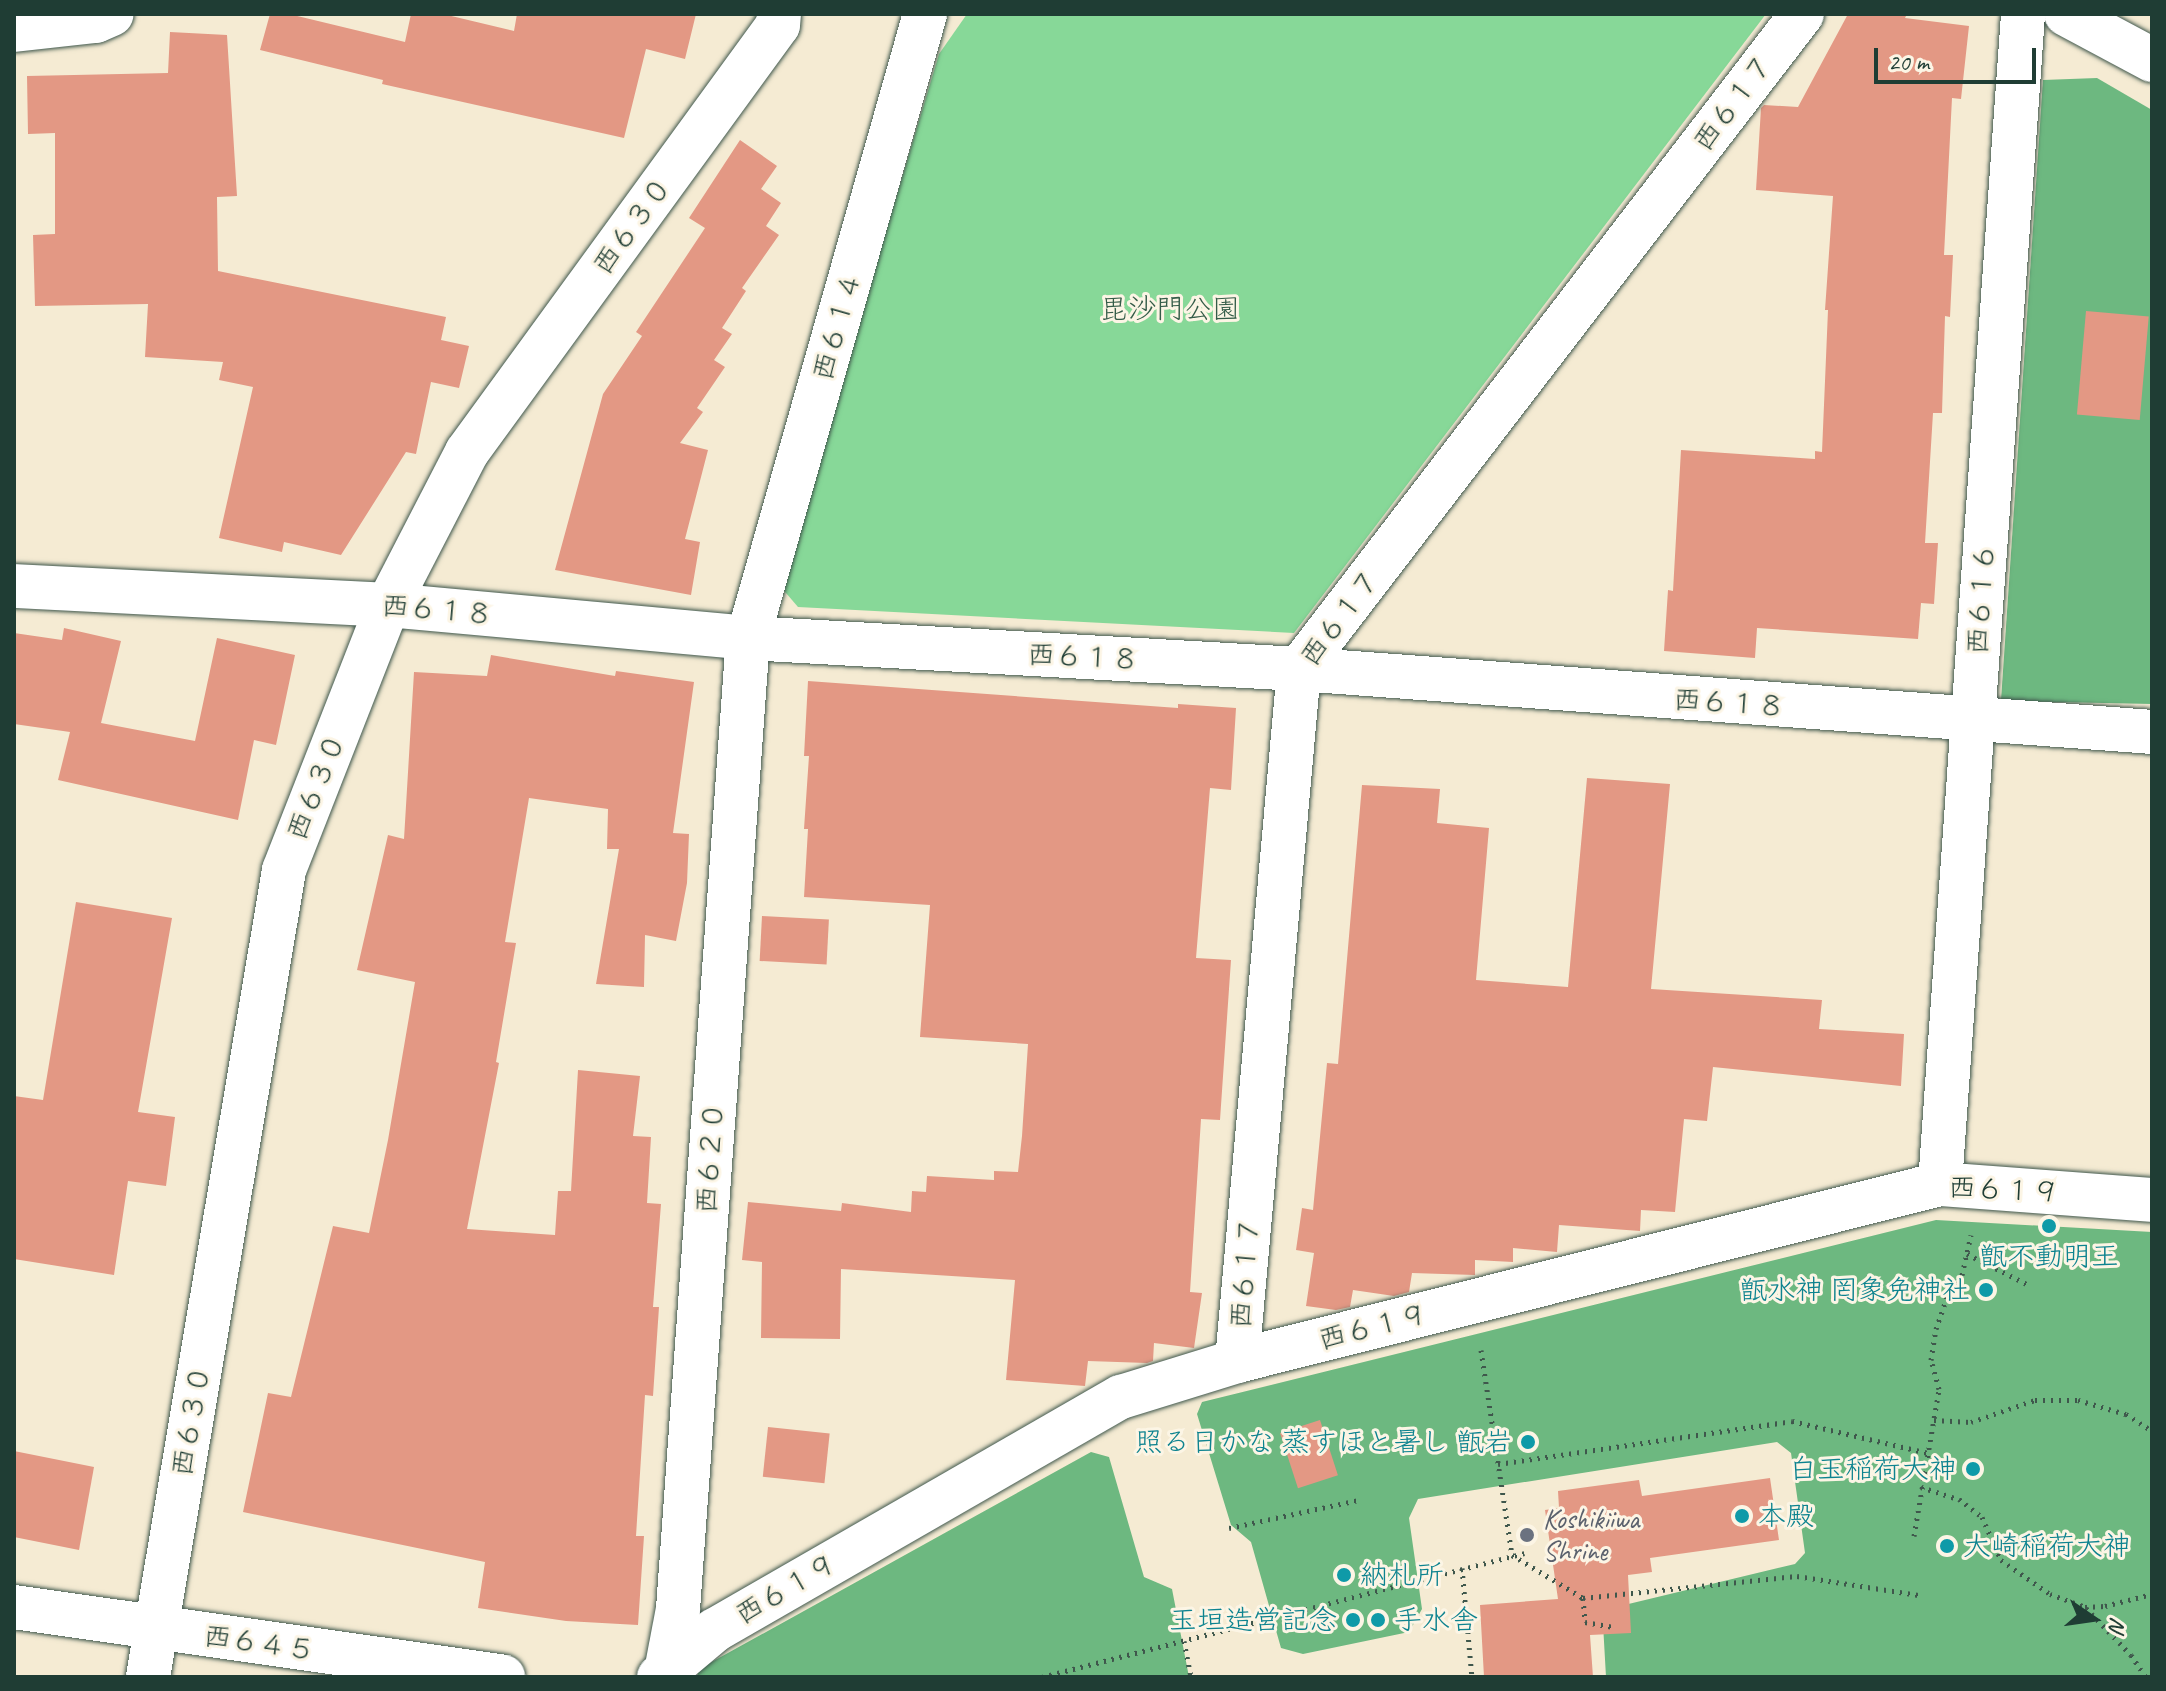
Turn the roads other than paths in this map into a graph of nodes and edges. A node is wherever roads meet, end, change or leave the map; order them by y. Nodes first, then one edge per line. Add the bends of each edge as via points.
1 (112, 14) edge
2 (779, 14) edge
3 (925, 14) edge
4 (1802, 14) edge
5 (2023, 14) edge
6 (2066, 14) edge
7 (14, 30) edge
8 (2152, 60) edge
9 (14, 586) edge
10 (388, 605) junction
11 (748, 638) junction
12 (1299, 669) junction
13 (1973, 722) junction
14 (2152, 732) edge
15 (1960, 1186) junction
16 (2152, 1200) edge
17 (1237, 1361) junction
18 (14, 1607) edge
19 (156, 1629) junction
20 (663, 1676) edge
21 (148, 1677) edge
22 (503, 1677) edge

1 - 7 street via 96,21
2 - 10 street, 西６３０ via 778,25 467,452
3 - 11 street, 西６１４
4 - 12 street, 西６１７
5 - 13 street, 西６１６
6 - 8 street
9 - 10 street, 西６１８
10 - 11 street, 西６１８
10 - 19 street, 西６３０ via 284,870
11 - 12 street, 西６１８
11 - 20 street, 西６２０ via 678,1609
12 - 13 street, 西６１８
12 - 17 street, 西６１７
13 - 14 street, 西６１８
13 - 15 street, 西６１６
15 - 16 street, 西６１９
15 - 17 street, 西６１９
17 - 20 street, 西６１９ via 1121,1397 715,1630
18 - 19 street, 西６４５
19 - 21 street, 西６３０
19 - 22 street, 西６４５

